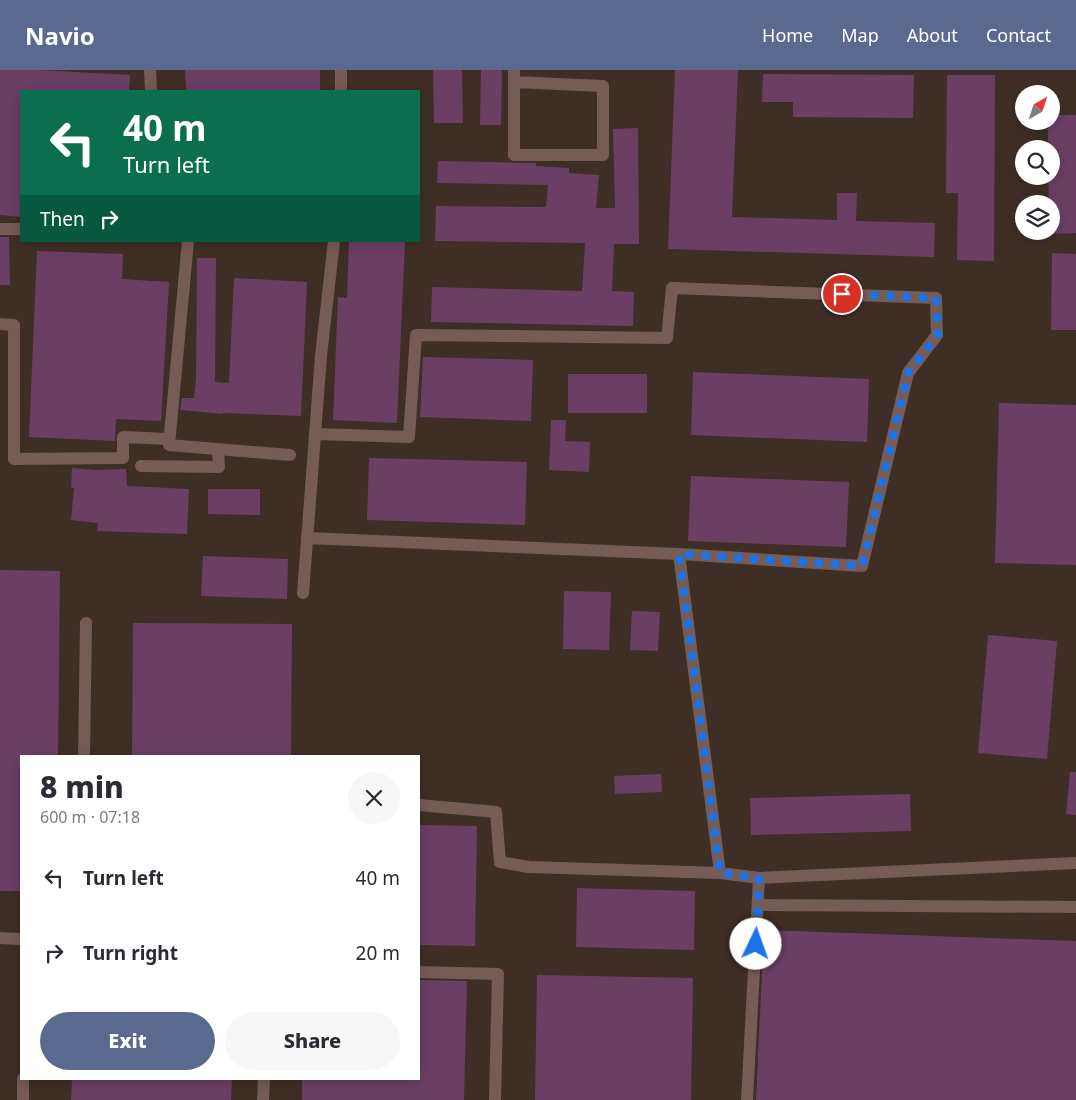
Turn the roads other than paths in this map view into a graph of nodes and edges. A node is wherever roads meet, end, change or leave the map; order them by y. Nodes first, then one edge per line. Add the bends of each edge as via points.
1 (150, 70) edge
2 (341, 70) edge
3 (514, 76) edge
4 (151, 90) edge
5 (341, 90) edge
6 (0, 229) edge
7 (20, 229) edge
8 (188, 242) edge
9 (334, 242) edge
10 (0, 324) edge
11 (315, 434) junction
12 (169, 438) junction
13 (218, 449) junction
14 (290, 455) dead end
15 (141, 466) dead end
16 (307, 538) junction
17 (679, 554) junction
18 (303, 593) dead end
19 (86, 623) dead end
20 (84, 755) edge
21 (420, 805) edge
22 (1076, 863) edge
23 (720, 873) junction
24 (759, 878) junction
25 (758, 905) junction
26 (1076, 907) edge
27 (0, 938) edge
28 (20, 939) edge
29 (420, 972) edge
30 (23, 1080) edge
31 (264, 1080) edge
32 (23, 1100) edge
33 (263, 1100) edge
34 (495, 1100) edge
35 (746, 1100) edge

1 - 4 lane
2 - 5 lane
3 - 3 lane via 514,154 603,155 603,86
6 - 7 lane
8 - 12 lane
9 - 11 lane
10 - 12 lane via 14,325 14,459 122,458 123,437
11 - 16 lane
11 - 17 lane via 409,436 416,335 667,338 672,288 936,298 938,335 908,373 862,566
12 - 13 lane via 169,445
13 - 14 lane
13 - 15 lane via 219,467
16 - 17 lane
16 - 18 lane
17 - 23 lane
19 - 20 lane
21 - 23 lane via 496,812 500,862 529,867
22 - 24 lane
23 - 24 lane
24 - 25 lane
25 - 26 lane
25 - 35 lane
27 - 28 lane
29 - 34 lane via 498,974
30 - 32 lane
31 - 33 lane

